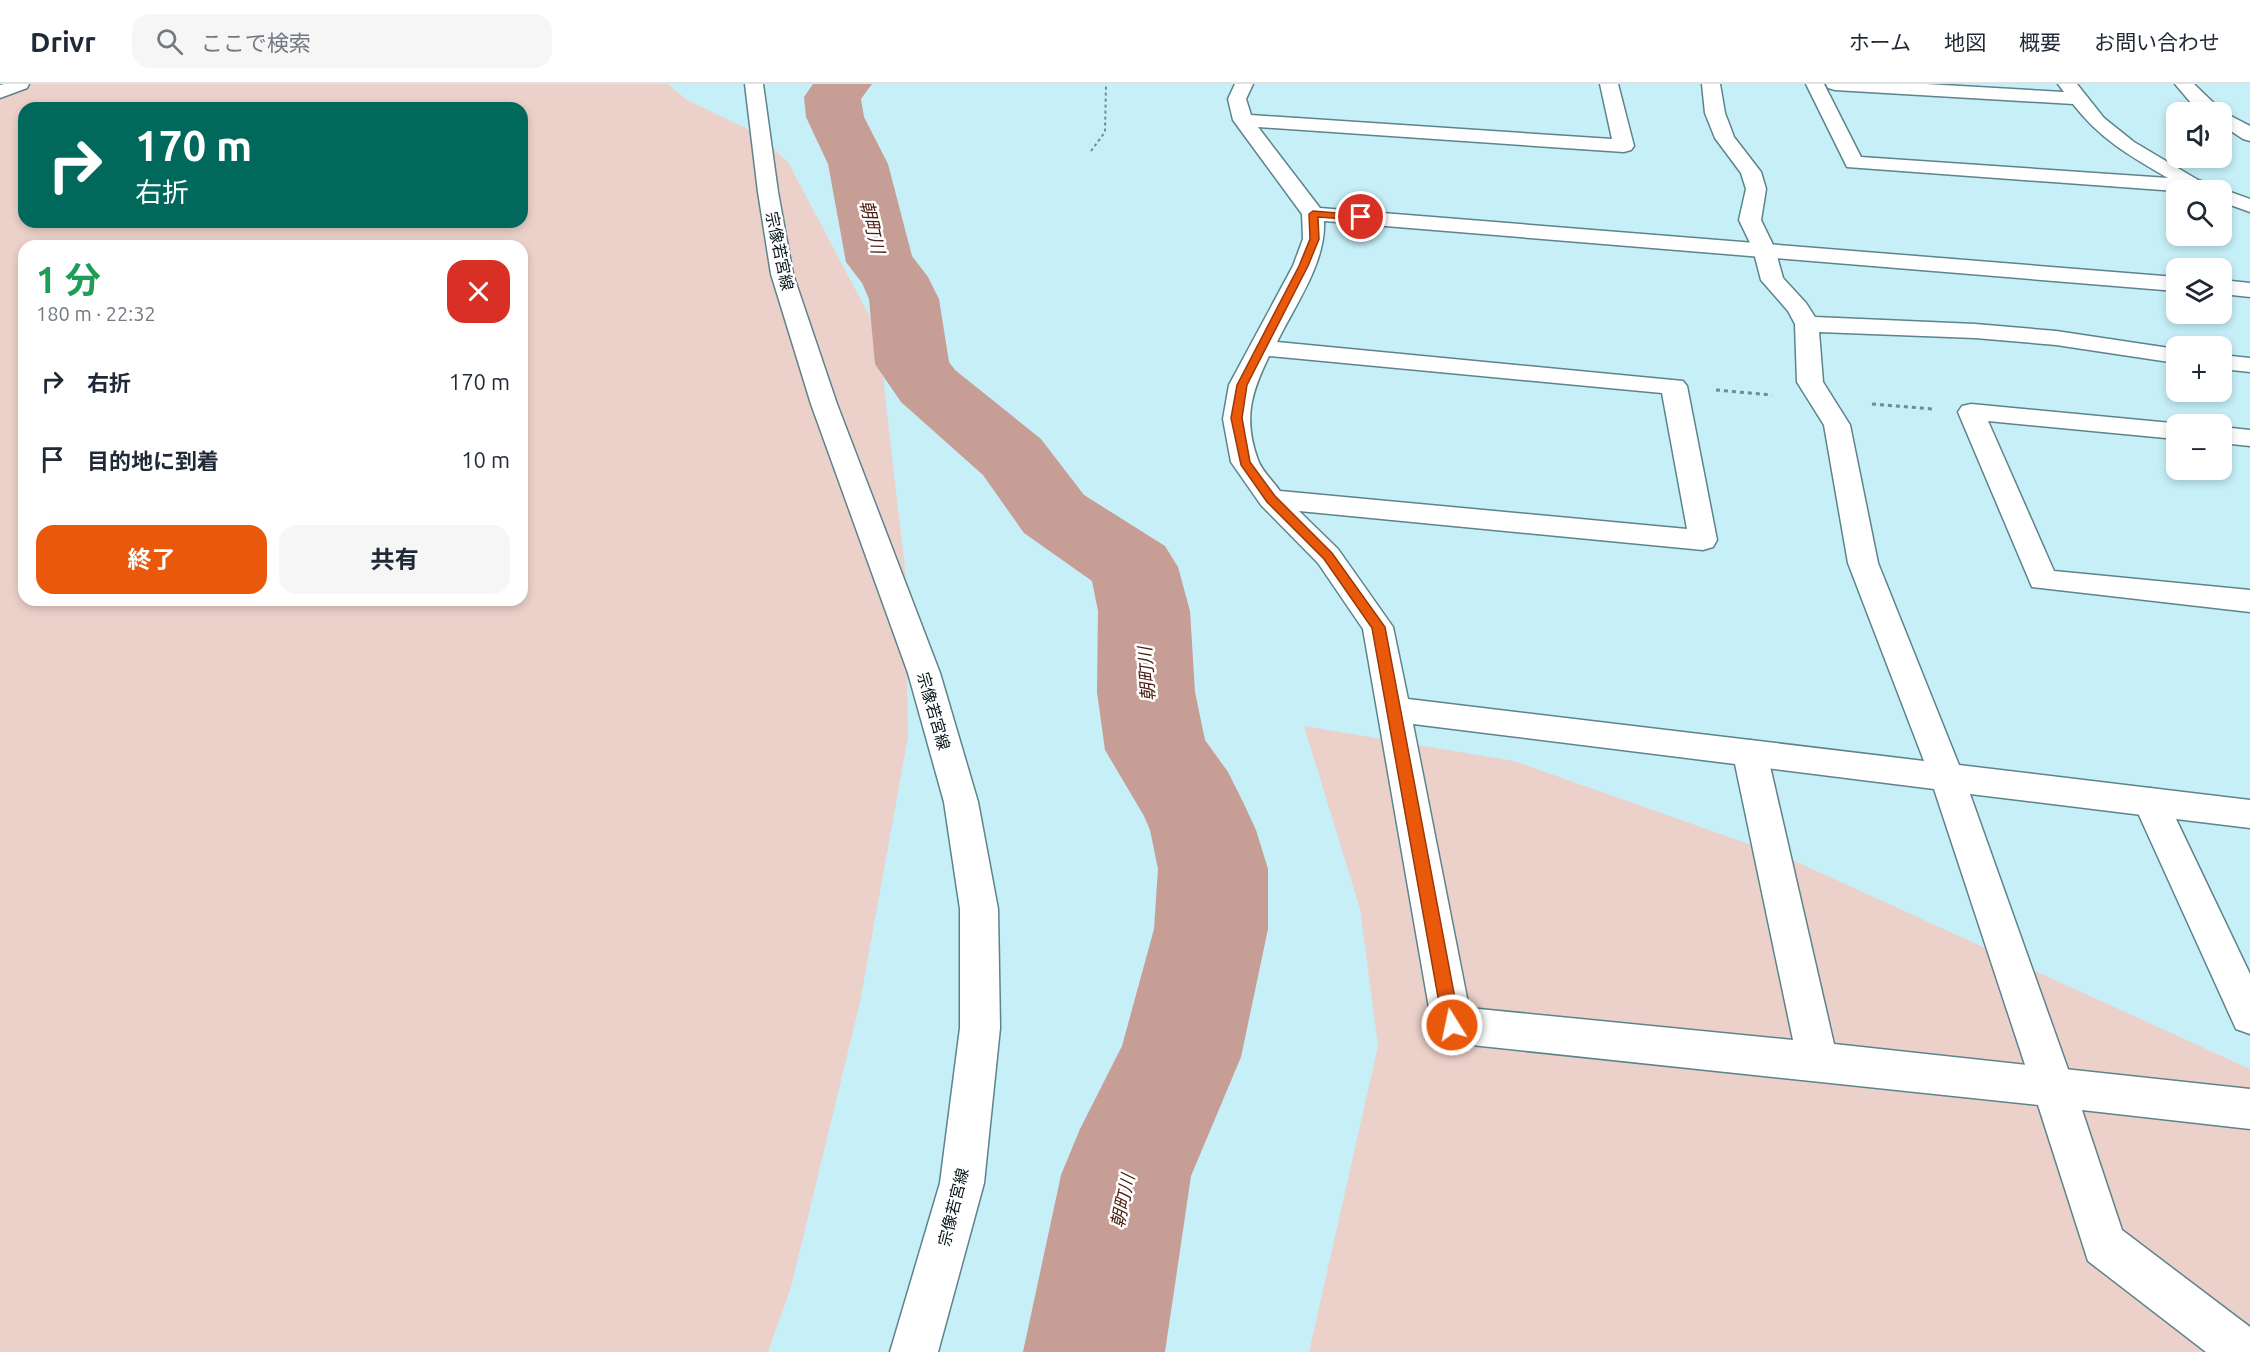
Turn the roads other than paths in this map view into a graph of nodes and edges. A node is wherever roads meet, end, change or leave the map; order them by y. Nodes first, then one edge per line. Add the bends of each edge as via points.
1 (20, 84) edge
2 (754, 84) edge
3 (1244, 84) edge
4 (1609, 84) edge
5 (1711, 84) edge
6 (1815, 84) edge
7 (1835, 84) edge
8 (2184, 84) edge
9 (0, 92) edge
10 (2073, 92) edge
11 (2200, 102) edge
12 (1243, 120) junction
13 (2232, 123) edge
14 (2250, 135) edge
15 (2187, 180) edge
16 (2166, 185) edge
17 (2232, 199) edge
18 (2250, 206) edge
19 (1313, 214) junction
20 (1764, 249) junction
21 (2166, 283) edge
22 (2232, 288) edge
23 (2250, 290) edge
24 (1807, 324) junction
25 (1263, 348) junction
26 (2166, 354) edge
27 (2232, 363) edge
28 (2250, 365) edge
29 (2166, 430) edge
30 (2232, 436) edge
31 (2250, 438) edge
32 (1271, 499) junction
33 (2250, 601) edge
34 (1395, 710) junction
35 (1750, 753) junction
36 (1947, 777) junction
37 (2150, 802) junction
38 (2250, 814) edge
39 (2250, 1016) edge
40 (1818, 1061) junction
41 (2053, 1086) junction
42 (2250, 1109) edge
43 (914, 1352) edge
44 (2244, 1352) edge

1 - 9 street
2 - 43 street, 宗像若宮線 via 782,274 824,404 924,672 961,802 979,909 980,1028 962,1183
3 - 12 street via 1237,99
4 - 12 street via 1624,146
5 - 20 street via 1715,112 1725,138 1751,172 1756,189 1750,220
6 - 16 street via 1854,163
7 - 10 street
8 - 11 street
10 - 15 street via 2097,122 2127,146
12 - 19 street
13 - 14 street
17 - 18 street
19 - 20 street
19 - 25 street via 1314,239 1304,266
20 - 21 street
20 - 24 street via 1772,280
22 - 23 street
24 - 26 street via 1975,331
24 - 36 street via 1810,382 1837,425 1863,562
25 - 32 street via 1242,385 1236,418 1245,462
25 - 32 street via 1674,386 1703,540
27 - 28 street
29 - 33 street via 1971,412 2043,580
30 - 31 street
32 - 34 street via 1328,556 1378,627
34 - 35 street
34 - 40 street via 1452,1025
35 - 36 street
35 - 40 street
36 - 37 street
36 - 41 street
37 - 38 street
37 - 39 street
40 - 41 street
41 - 42 street
41 - 44 street via 2104,1245

